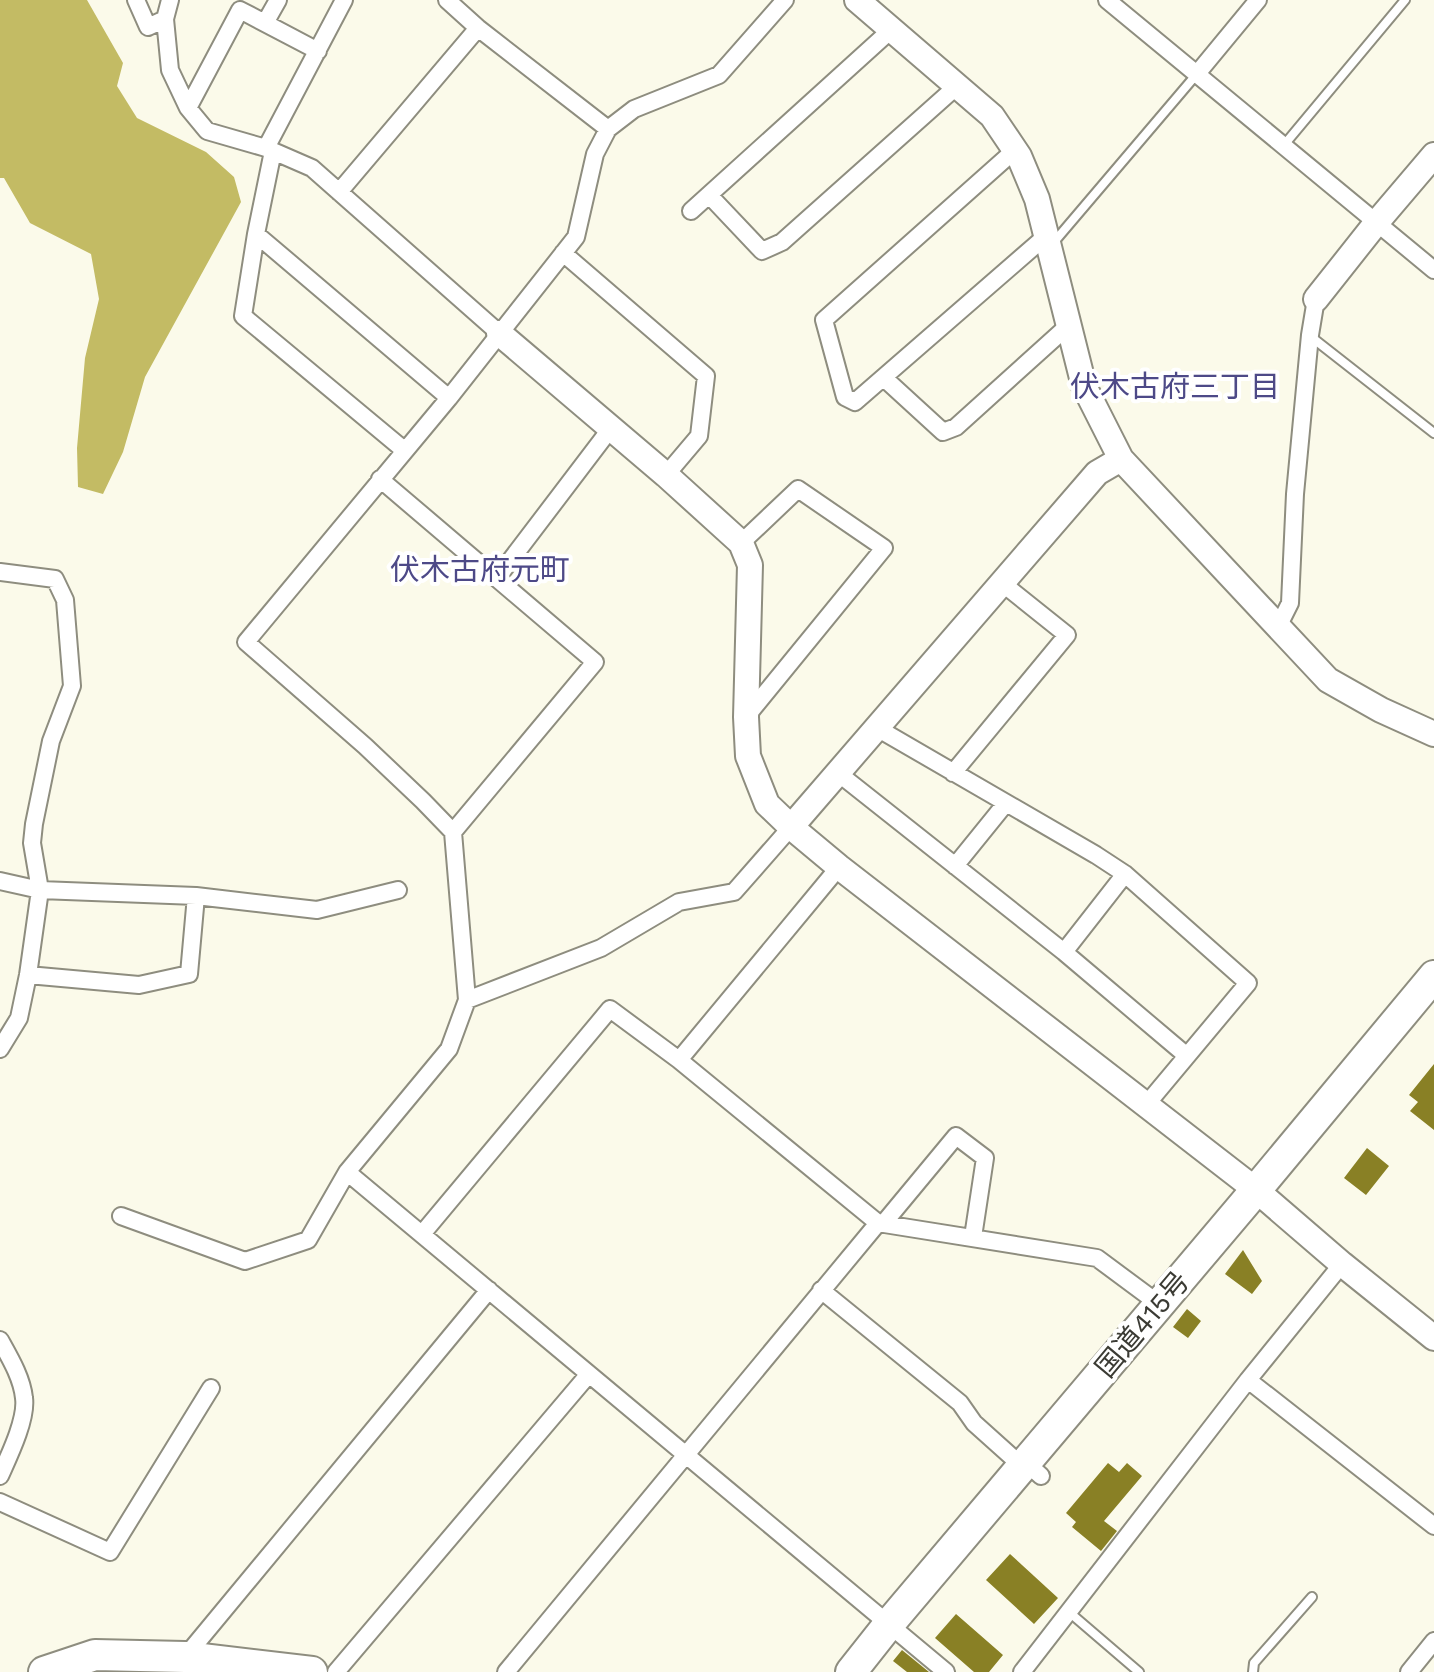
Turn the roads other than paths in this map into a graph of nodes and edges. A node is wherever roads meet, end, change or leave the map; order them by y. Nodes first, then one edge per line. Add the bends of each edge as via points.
1 (136, 0) edge
2 (170, 0) edge
3 (278, 0) edge
4 (344, 0) edge
5 (447, 0) edge
6 (785, 0) edge
7 (1107, 0) edge
8 (1258, 0) edge
9 (1405, 0) edge
10 (860, 1) edge
11 (165, 19) junction
12 (265, 23) junction
13 (478, 28) junction
14 (892, 29) junction
15 (318, 51) junction
16 (1196, 75) junction
17 (957, 86) junction
18 (188, 108) junction
19 (608, 129) junction
20 (1283, 145) junction
21 (269, 150) junction
22 (1015, 150) junction
23 (1434, 155) edge
24 (339, 192) junction
25 (709, 195) junction
26 (691, 211) dead end
27 (1377, 222) junction
28 (256, 234) junction
29 (1048, 242) junction
30 (563, 253) junction
31 (1434, 270) edge
32 (1316, 299) joint
33 (1069, 325) junction
34 (499, 333) junction
35 (1310, 335) junction
36 (884, 378) junction
37 (449, 398) junction
38 (611, 428) junction
39 (1434, 433) edge
40 (404, 450) junction
41 (1121, 459) junction
42 (666, 475) junction
43 (380, 479) junction
44 (741, 543) junction
45 (0, 572) edge
46 (497, 578) junction
47 (1002, 583) junction
48 (1278, 627) junction
49 (746, 717) junction
50 (877, 728) junction
51 (1434, 734) edge
52 (838, 773) junction
53 (953, 773) junction
54 (1006, 803) junction
55 (791, 827) junction
56 (453, 832) junction
57 (955, 866) junction
58 (839, 867) junction
59 (1125, 874) junction
60 (0, 881) edge
61 (40, 890) junction
62 (398, 890) dead end
63 (196, 896) junction
64 (1064, 952) junction
65 (28, 975) junction
66 (1434, 976) edge
67 (467, 1000) junction
68 (0, 1049) edge
69 (1187, 1056) junction
70 (679, 1060) junction
71 (1146, 1105) junction
72 (347, 1172) junction
73 (1256, 1190) junction
74 (121, 1216) dead end
75 (880, 1223) junction
76 (422, 1234) junction
77 (973, 1237) junction
78 (1342, 1264) junction
79 (489, 1290) junction
80 (821, 1290) junction
81 (1159, 1304) junction
82 (1434, 1338) edge
83 (0, 1340) edge
84 (589, 1374) junction
85 (1248, 1380) junction
86 (211, 1388) dead end
87 (685, 1455) junction
88 (1025, 1463) junction
89 (0, 1476) edge
90 (0, 1502) edge
91 (1434, 1526) edge
92 (1312, 1597) dead end
93 (1069, 1612) junction
94 (889, 1624) junction
95 (1434, 1641) edge
96 (185, 1657) junction
97 (44, 1672) edge
98 (302, 1672) edge
99 (312, 1672) edge
100 (336, 1672) edge
101 (506, 1672) edge
102 (851, 1672) edge
103 (946, 1672) edge
104 (1022, 1672) edge
105 (1139, 1672) edge
106 (1253, 1672) edge
107 (1409, 1672) edge

1 - 11 street via 148,27
2 - 11 street
3 - 12 street
4 - 15 street
5 - 13 street
6 - 19 street via 719,75 634,109
7 - 16 street
8 - 16 street
9 - 20 lane
10 - 14 street
11 - 18 street via 170,70
12 - 15 street
12 - 18 street via 240,10
13 - 19 street
13 - 24 street
14 - 17 street
14 - 25 street
15 - 21 street
16 - 20 street
16 - 29 lane
17 - 22 street via 992,116
17 - 25 street via 782,242 762,251
18 - 21 street via 207,131
19 - 30 street via 595,154 576,237
20 - 27 street
21 - 24 street via 312,168
21 - 28 street
22 - 29 street via 1037,199
22 - 36 street via 824,320 845,397 855,402
23 - 27 street
24 - 34 street
25 - 26 street
27 - 31 street
27 - 32 street
28 - 37 street
28 - 40 street via 243,316
29 - 33 street
29 - 36 street
30 - 34 street
30 - 42 street via 706,376 699,436
32 - 35 street
33 - 36 street via 956,427 943,432
33 - 41 street via 1084,386
34 - 37 street
34 - 38 street
35 - 39 lane
35 - 48 street via 1290,603
37 - 40 street
38 - 42 street
38 - 46 street
40 - 43 street
41 - 47 street via 1097,473
41 - 48 street
42 - 44 street
43 - 46 street
43 - 56 street via 246,642
44 - 49 street via 750,565
44 - 49 street via 798,489 884,548
45 - 61 street via 55,579 65,600 72,686 51,741 34,824
46 - 56 street via 595,662
47 - 50 street
47 - 53 street via 1067,635
48 - 51 street via 1328,680
49 - 55 street via 748,756 760,787 767,804
50 - 52 street
50 - 53 street
52 - 55 street
52 - 57 street
53 - 54 street
54 - 57 street
54 - 59 street
55 - 58 street
55 - 67 street via 734,892 679,902 601,948
56 - 67 street
57 - 64 street
58 - 70 street
58 - 71 street
59 - 64 street
59 - 69 street via 1248,983
60 - 61 street
61 - 63 street
61 - 65 street
62 - 63 street via 317,910
63 - 65 street via 189,974 139,985
64 - 69 street
65 - 68 street via 19,1018
66 - 73 highway, 国道415号
67 - 72 street via 449,1049
69 - 71 street
70 - 75 street
70 - 76 street via 610,1009
71 - 73 street
72 - 74 street via 308,1240 245,1261
72 - 76 street
73 - 78 street
73 - 81 highway, 国道415号
75 - 77 street
75 - 77 street via 956,1136 985,1158
75 - 80 street
76 - 79 street
77 - 81 street via 1097,1258
78 - 82 street
78 - 85 street
79 - 84 street
79 - 96 street
80 - 87 street
80 - 88 street
81 - 88 highway, 国道415号
83 - 89 street via 25,1400 18,1437
84 - 87 street
84 - 100 street
85 - 91 street
85 - 93 street
86 - 90 street via 110,1552
87 - 94 street
87 - 101 street
88 - 94 highway, 国道415号
92 - 106 lane via 1254,1663
93 - 104 street
93 - 105 lane
94 - 102 highway, 国道415号
94 - 103 street
95 - 107 street
96 - 97 highway via 95,1655
96 - 98 highway
98 - 99 highway

